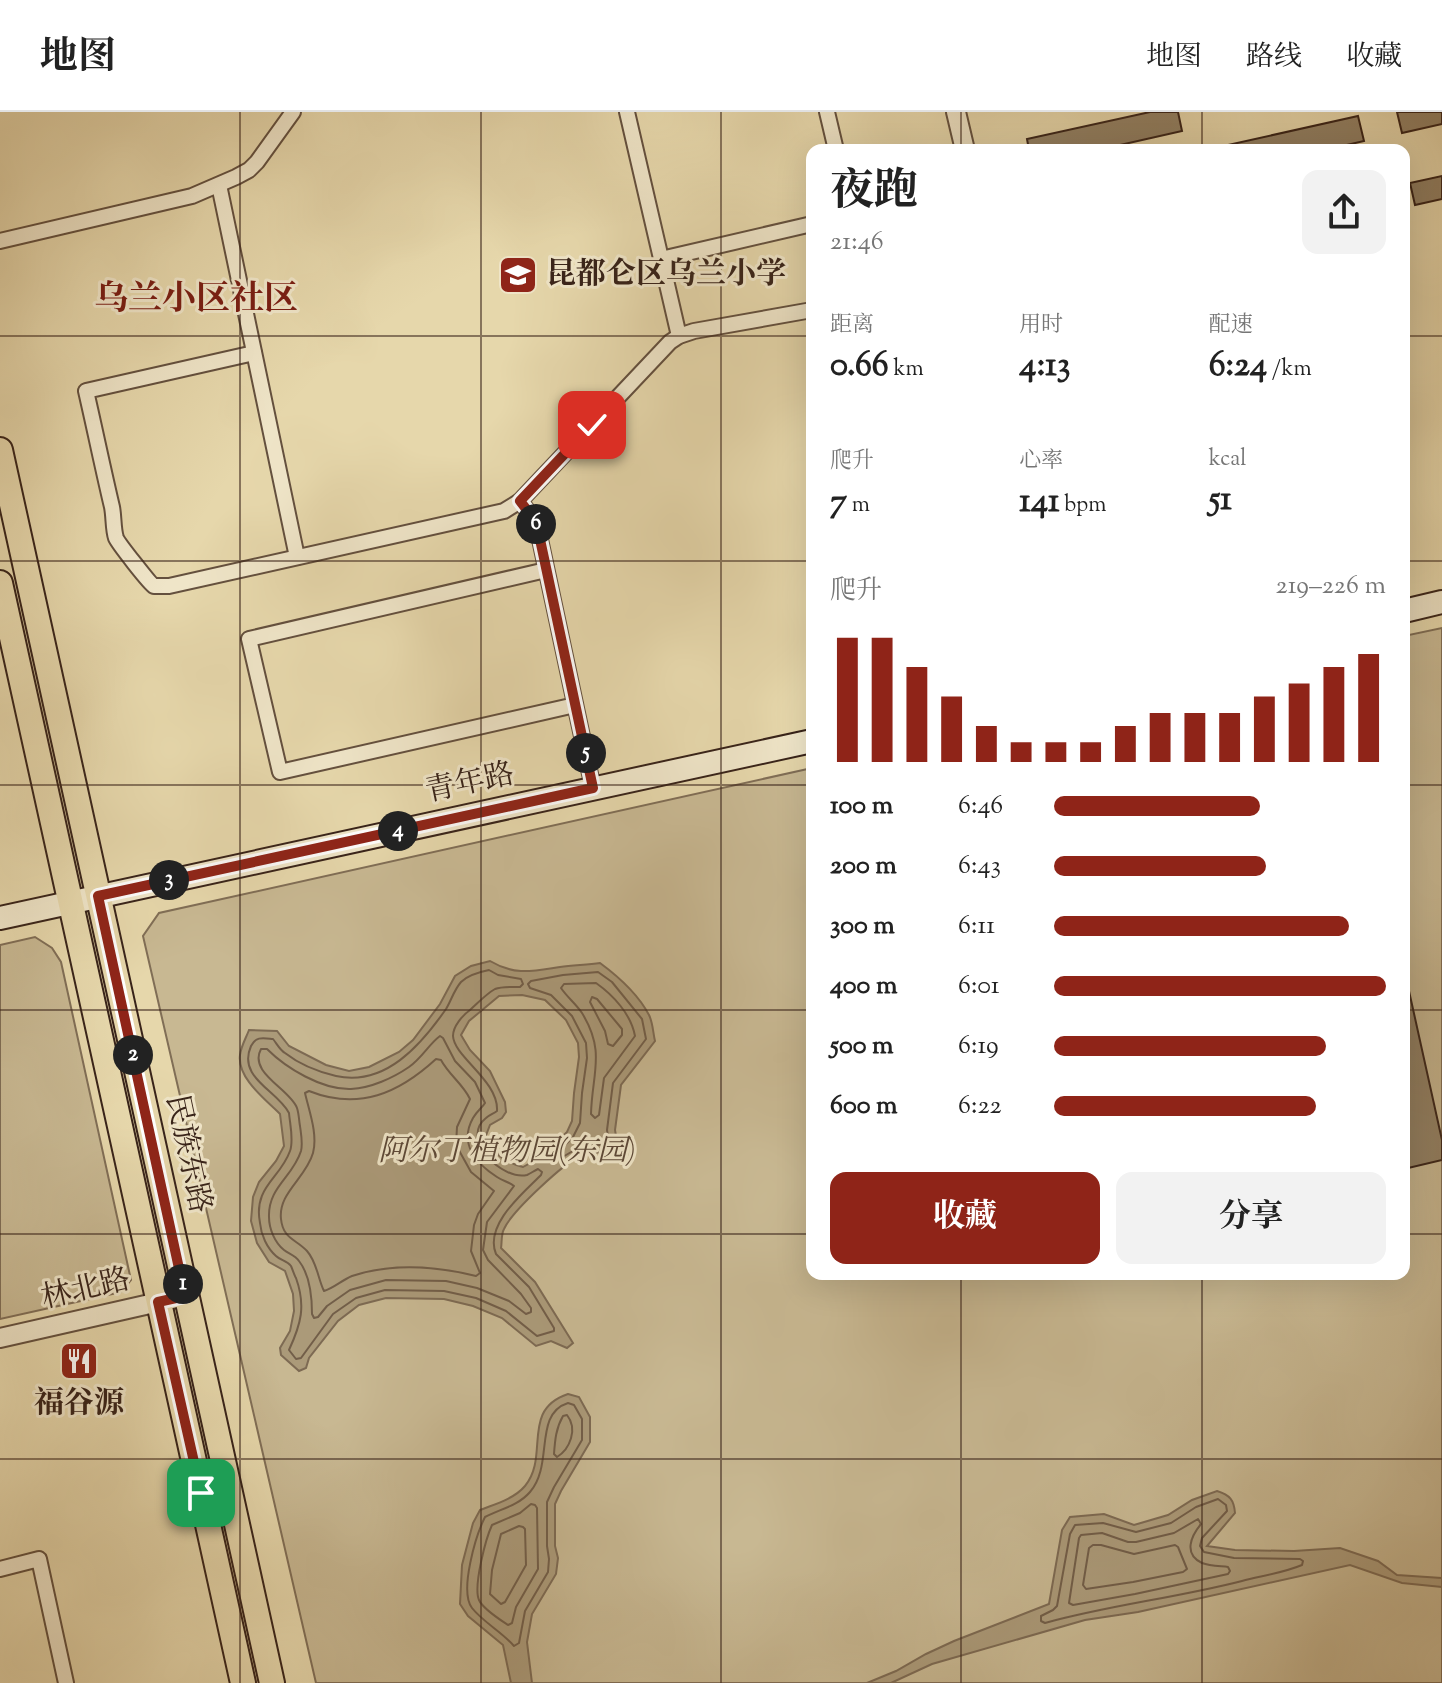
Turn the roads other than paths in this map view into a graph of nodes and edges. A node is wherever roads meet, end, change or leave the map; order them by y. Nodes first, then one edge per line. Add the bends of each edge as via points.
1 (293, 112) edge
2 (627, 112) edge
3 (827, 112) edge
4 (956, 112) edge
5 (835, 144) edge
6 (964, 144) edge
7 (219, 185) junction
8 (806, 225) edge
9 (0, 241) edge
10 (661, 259) junction
11 (806, 311) edge
12 (679, 336) junction
13 (254, 353) junction
14 (0, 450) edge
15 (520, 501) junction
16 (297, 557) junction
17 (546, 570) junction
18 (0, 583) edge
19 (1442, 602) edge
20 (1410, 610) edge
21 (575, 705) junction
22 (806, 742) edge
23 (593, 788) junction
24 (98, 896) junction
25 (71, 902) junction
26 (0, 918) edge
27 (185, 1296) junction
28 (158, 1302) junction
29 (0, 1338) edge
30 (0, 1569) edge
31 (66, 1683) edge
32 (243, 1683) edge
33 (272, 1683) edge

1 - 7 street via 249,170
2 - 10 street
3 - 5 street
4 - 6 street
7 - 9 street
7 - 13 street
8 - 10 street
10 - 12 street
11 - 12 street
12 - 15 street
13 - 16 street
13 - 16 street via 86,391 116,536 154,586
14 - 24 main road, 民族东路
15 - 16 street via 496,514
15 - 17 street via 534,519
17 - 21 street
17 - 21 street via 249,639 280,772
18 - 25 main road, 民族东路
19 - 20 main road
21 - 23 street
22 - 23 main road, 青年路
23 - 24 main road, 青年路
24 - 25 main road, 青年路
24 - 27 main road, 民族东路
25 - 26 main road, 青年路
25 - 28 main road, 民族东路
27 - 28 street, 林北路
27 - 33 main road, 民族东路
28 - 29 street, 林北路
28 - 32 main road, 民族东路
30 - 31 street via 39,1559

